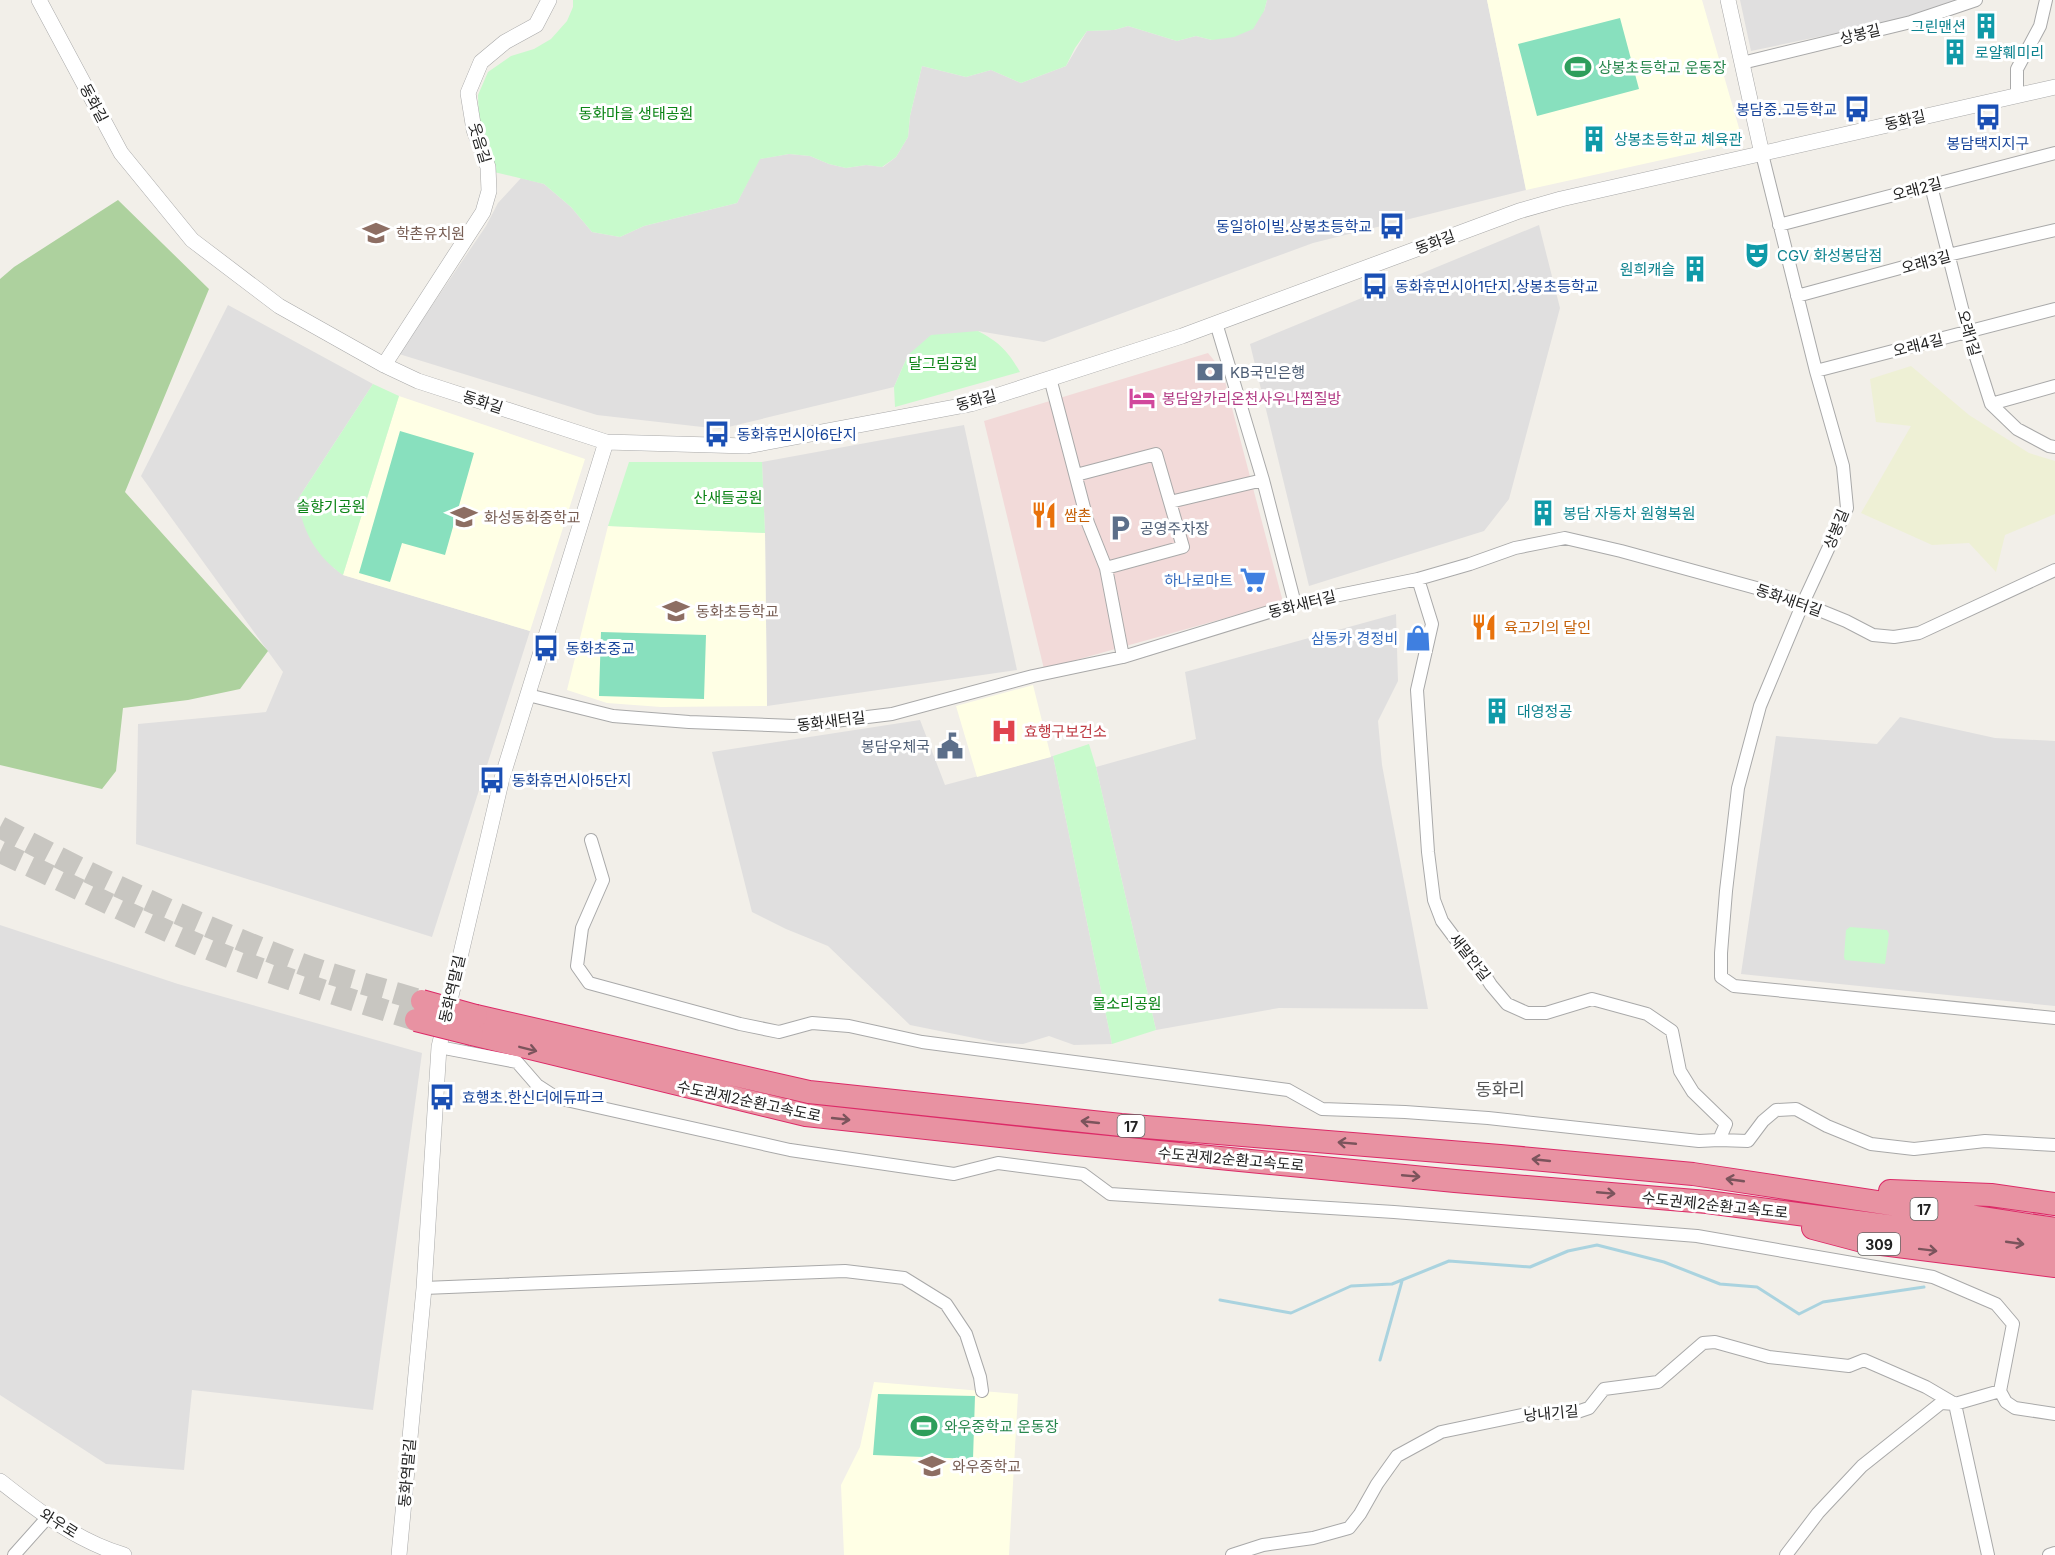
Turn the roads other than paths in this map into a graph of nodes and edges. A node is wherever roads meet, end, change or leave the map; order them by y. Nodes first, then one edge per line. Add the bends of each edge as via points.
1 (39, 0) edge
2 (549, 0) edge
3 (1728, 0) edge
4 (1976, 0) edge
5 (2046, 0) edge
6 (1742, 63) junction
7 (2055, 87) edge
8 (2017, 94) junction
9 (2055, 153) edge
10 (1762, 154) junction
11 (1931, 186) junction
12 (1779, 225) junction
13 (2055, 230) edge
14 (1948, 255) junction
15 (1797, 296) junction
16 (2055, 309) edge
17 (1216, 323) junction
18 (1968, 332) junction
19 (384, 365) junction
20 (1816, 371) junction
21 (1050, 378) junction
22 (2055, 386) edge
23 (1991, 404) junction
24 (606, 442) junction
25 (2055, 447) edge
26 (1076, 475) junction
27 (1263, 480) junction
28 (1170, 502) junction
29 (1106, 568) junction
30 (2055, 570) edge
31 (1418, 579) junction
32 (1803, 603) junction
33 (1295, 604) junction
34 (1123, 657) junction
35 (528, 694) junction
36 (591, 840) dead end
37 (419, 1010) tunnel mouth
38 (2055, 1018) edge
39 (474, 1025) junction
40 (439, 1047) junction
41 (1719, 1140) junction
42 (2055, 1144) edge
43 (1793, 1188) junction
44 (1707, 1202) junction
45 (2055, 1204) edge
46 (2055, 1229) edge
47 (2055, 1248) edge
48 (2055, 1266) edge
49 (424, 1288) junction
50 (982, 1391) dead end
51 (2000, 1391) junction
52 (1955, 1404) junction
53 (2055, 1414) edge
54 (0, 1481) edge
55 (47, 1518) junction
56 (2055, 1553) edge
57 (14, 1555) edge
58 (124, 1555) edge
59 (399, 1555) edge
60 (1232, 1555) edge
61 (1786, 1555) edge
62 (1988, 1555) edge
63 (2049, 1555) edge

1 - 19 street, 동화길 via 121,153 192,240 279,306
2 - 19 street, 웃음길 via 536,25 505,42 481,62 468,93 474,130 488,167 489,191 483,212
3 - 6 street, 상봉길
4 - 6 street, 상봉길 via 1911,22
5 - 8 street via 2040,26 2017,69
6 - 10 street, 상봉길
7 - 8 street, 동화길
8 - 10 street, 동화길
9 - 11 street, 오래2길
10 - 12 street, 상봉길
10 - 17 street, 동화길 via 1562,199
11 - 12 street, 오래2길
11 - 14 street, 오래1길
12 - 15 street, 상봉길
13 - 14 street, 오래3길
14 - 15 street, 오래3길
14 - 18 street, 오래1길
15 - 20 street, 상봉길
16 - 18 street, 오래4길
17 - 21 street, 동화길
17 - 27 street
18 - 20 street, 오래4길
18 - 23 street, 오래1길
19 - 24 street, 동화길 via 418,381
20 - 32 street, 상봉길 via 1843,466 1847,508
21 - 24 street, 동화길 via 971,404 747,446
21 - 26 street
22 - 23 street
23 - 25 street, 오래1길 via 2017,429
24 - 35 street, 동화역말길
26 - 28 street via 1156,454
26 - 29 street via 1088,523
27 - 28 street
27 - 33 street
28 - 29 street via 1182,547
29 - 34 street
30 - 32 street, 동화새터길 via 1919,633 1894,637 1873,635
31 - 32 street, 동화새터길 via 1515,548 1565,538
31 - 33 street, 동화새터길
31 - 41 street, 새말안길 via 1432,624 1417,690 1428,852 1434,900 1442,921 1507,1004 1527,1013 1546,1013 1592,999 1647,1014 1671,1031 1680,1071 1693,1092 1726,1124
32 - 38 street, 상봉길 via 1760,706 1738,788 1720,953 1721,977 1734,986
33 - 34 street, 동화새터길
34 - 35 street, 동화새터길 via 1033,676 892,714 794,726 613,717
35 - 40 street, 동화역말길 via 502,778
36 - 41 street via 603,880 582,928 579,947 577,966 589,983 740,1024 779,1032 812,1023 849,1026 922,1042 1288,1090 1322,1109 1488,1118
37 - 39 highway, 수도권제2순환고속도로 / 17, bridge
43 -> 39 highway, 수도권제2순환고속도로 / 17 via 1670,1172 1121,1125 809,1092
39 -> 44 highway, 수도권제2순환고속도로 / 17 via 806,1115
40 - 49 street, 동화역말길
40 - 51 street via 517,1062 537,1085 557,1098 801,1152 954,1174 998,1162 1083,1174 1110,1194 1697,1236 1933,1276 1996,1304 2013,1324
41 - 42 street via 1748,1141 1776,1110 1797,1109 1871,1144 1914,1149 1985,1141
43 - 45 highway via 1991,1195
43 - 46 highway, 수도권제2순환고속도로 / 17
44 -> 47 highway, 수도권제2순환고속도로 / 17
44 -> 48 highway, 309 via 1866,1242
49 - 50 street via 845,1271 904,1278 946,1304 966,1334
49 - 59 street, 동화역말길
51 - 52 street
51 - 53 street via 2015,1408
52 - 60 street, 낭내기길 via 1864,1360 1849,1366 1837,1365 1769,1357 1715,1342 1703,1343 1658,1382 1604,1389 1589,1408 1574,1413 1532,1413 1440,1432 1397,1456 1349,1528
52 - 61 street via 1941,1403 1862,1466
52 - 62 street
54 - 55 street, 와우로
55 - 57 street
55 - 58 street, 와우로 via 101,1548
56 - 63 street

